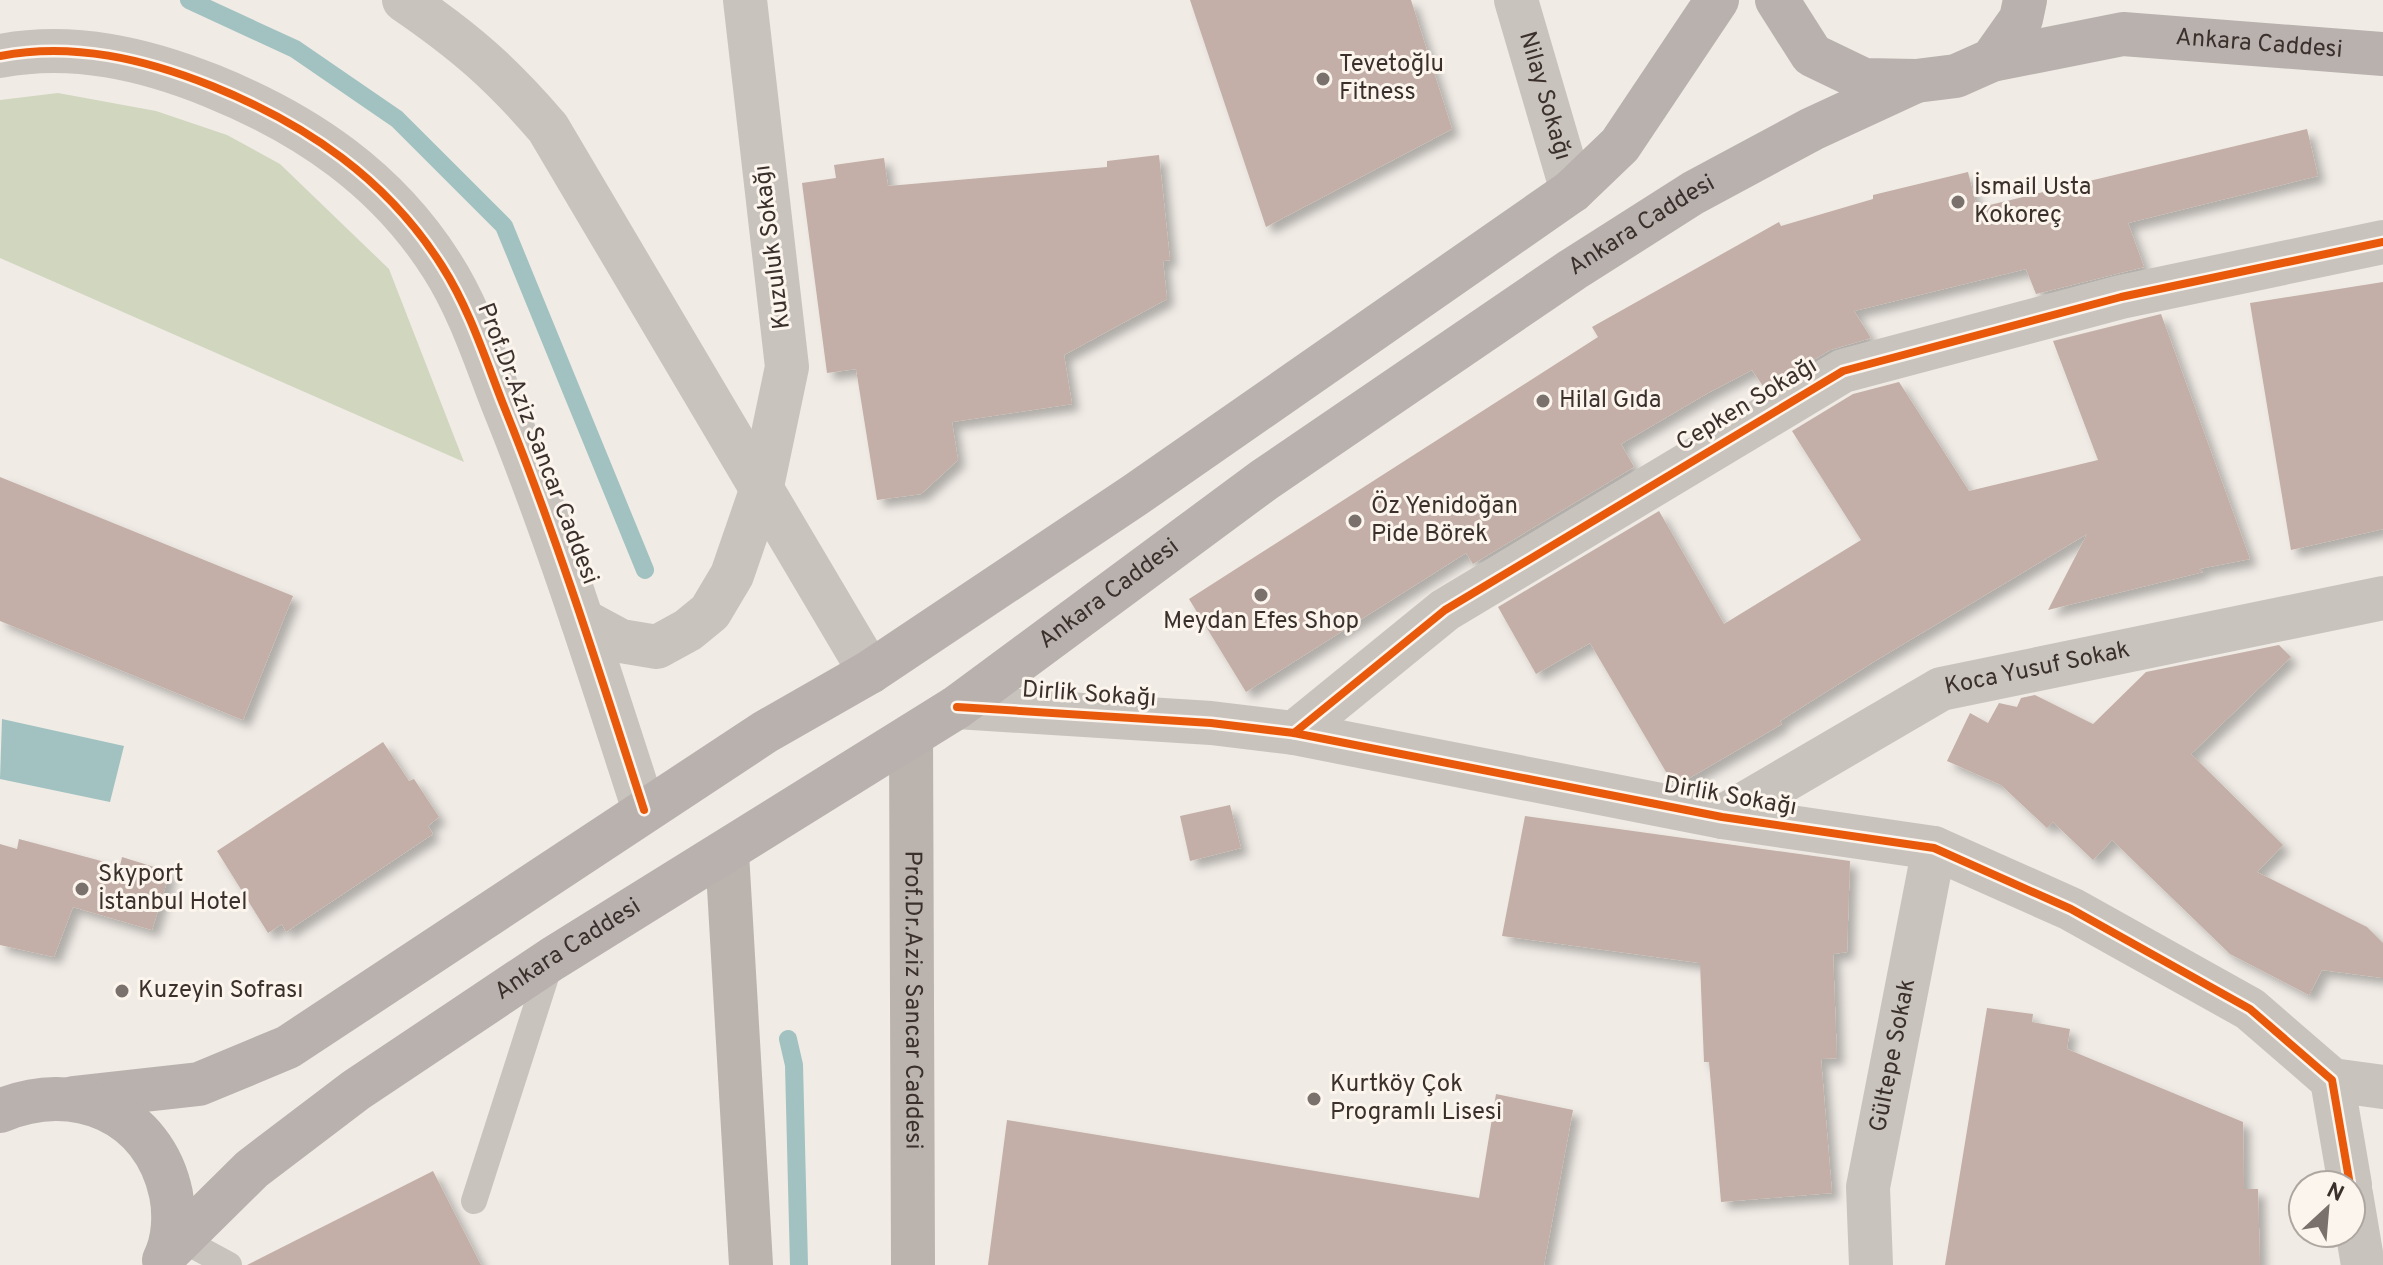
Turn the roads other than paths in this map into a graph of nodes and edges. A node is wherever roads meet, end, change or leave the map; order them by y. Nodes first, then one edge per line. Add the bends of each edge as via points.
1 (404, 0) edge
2 (745, 0) edge
3 (1516, 0) edge
4 (1717, 0) edge
5 (1777, 0) edge
6 (2025, 0) edge
7 (2383, 54) edge
8 (0, 56) edge
9 (1992, 60) junction
10 (1916, 81) junction
11 (1572, 191) junction
12 (2383, 242) edge
13 (761, 491) junction
14 (2383, 598) edge
15 (582, 620) junction
16 (870, 672) junction
17 (957, 707) junction
18 (1294, 733) junction
19 (911, 736) junction
20 (644, 810) junction
21 (1722, 817) junction
22 (1934, 848) junction
23 (727, 853) junction
24 (552, 959) junction
25 (2332, 1080) junction
26 (2383, 1087) edge
27 (27, 1099) edge
28 (2347, 1169) edge
29 (474, 1201) dead end
30 (171, 1251) edge
31 (229, 1265) edge
32 (751, 1265) edge
33 (913, 1265) edge
34 (1871, 1265) edge

1 - 13 street via 466,42 548,128
2 - 13 street, Kuzuluk Sokağı via 787,367
3 - 11 street, Nilay Sokağı
4 - 11 main road via 1620,145
5 - 10 main road via 1812,55 1864,80
6 - 9 main road via 2021,19
7 - 9 main road, Ankara Caddesi via 2123,34
8 - 15 street, Prof.Dr.Aziz Sancar Caddesi via 93,52 167,68 250,101 320,139 368,179 416,231 459,296 535,481
9 - 10 main road, Ankara Caddesi via 1956,76
10 - 17 main road, Ankara Caddesi via 1693,193 1572,270 1264,480
11 - 16 main road
12 - 18 street, Cepken Sokağı via 2121,297 1843,371 1445,610
13 - 15 street, Kuzuluk Sokağı via 732,575 710,612 688,630 657,647 621,641
13 - 16 street
14 - 21 street, Koca Yusuf Sokak via 1941,689
15 - 20 street, Prof.Dr.Aziz Sancar Caddesi
16 - 20 main road
17 - 18 street, Dirlik Sokağı
17 - 19 main road, Ankara Caddesi
18 - 21 street, Dirlik Sokağı
19 - 23 main road, Ankara Caddesi
19 - 33 street, Prof.Dr.Aziz Sancar Caddesi
20 - 27 main road via 288,1047 199,1084
21 - 22 street, Dirlik Sokağı
22 - 25 street, Dirlik Sokağı via 2071,909 2250,1009
22 - 34 street, Gültepe Sokak via 1868,1187
23 - 24 main road, Ankara Caddesi
23 - 32 street
24 - 29 lane
24 - 30 main road, Ankara Caddesi via 356,1090 252,1169
25 - 26 street
25 - 28 street
27 - 30 main road via 112,1111 144,1136 166,1170 174,1210
30 - 31 lane

